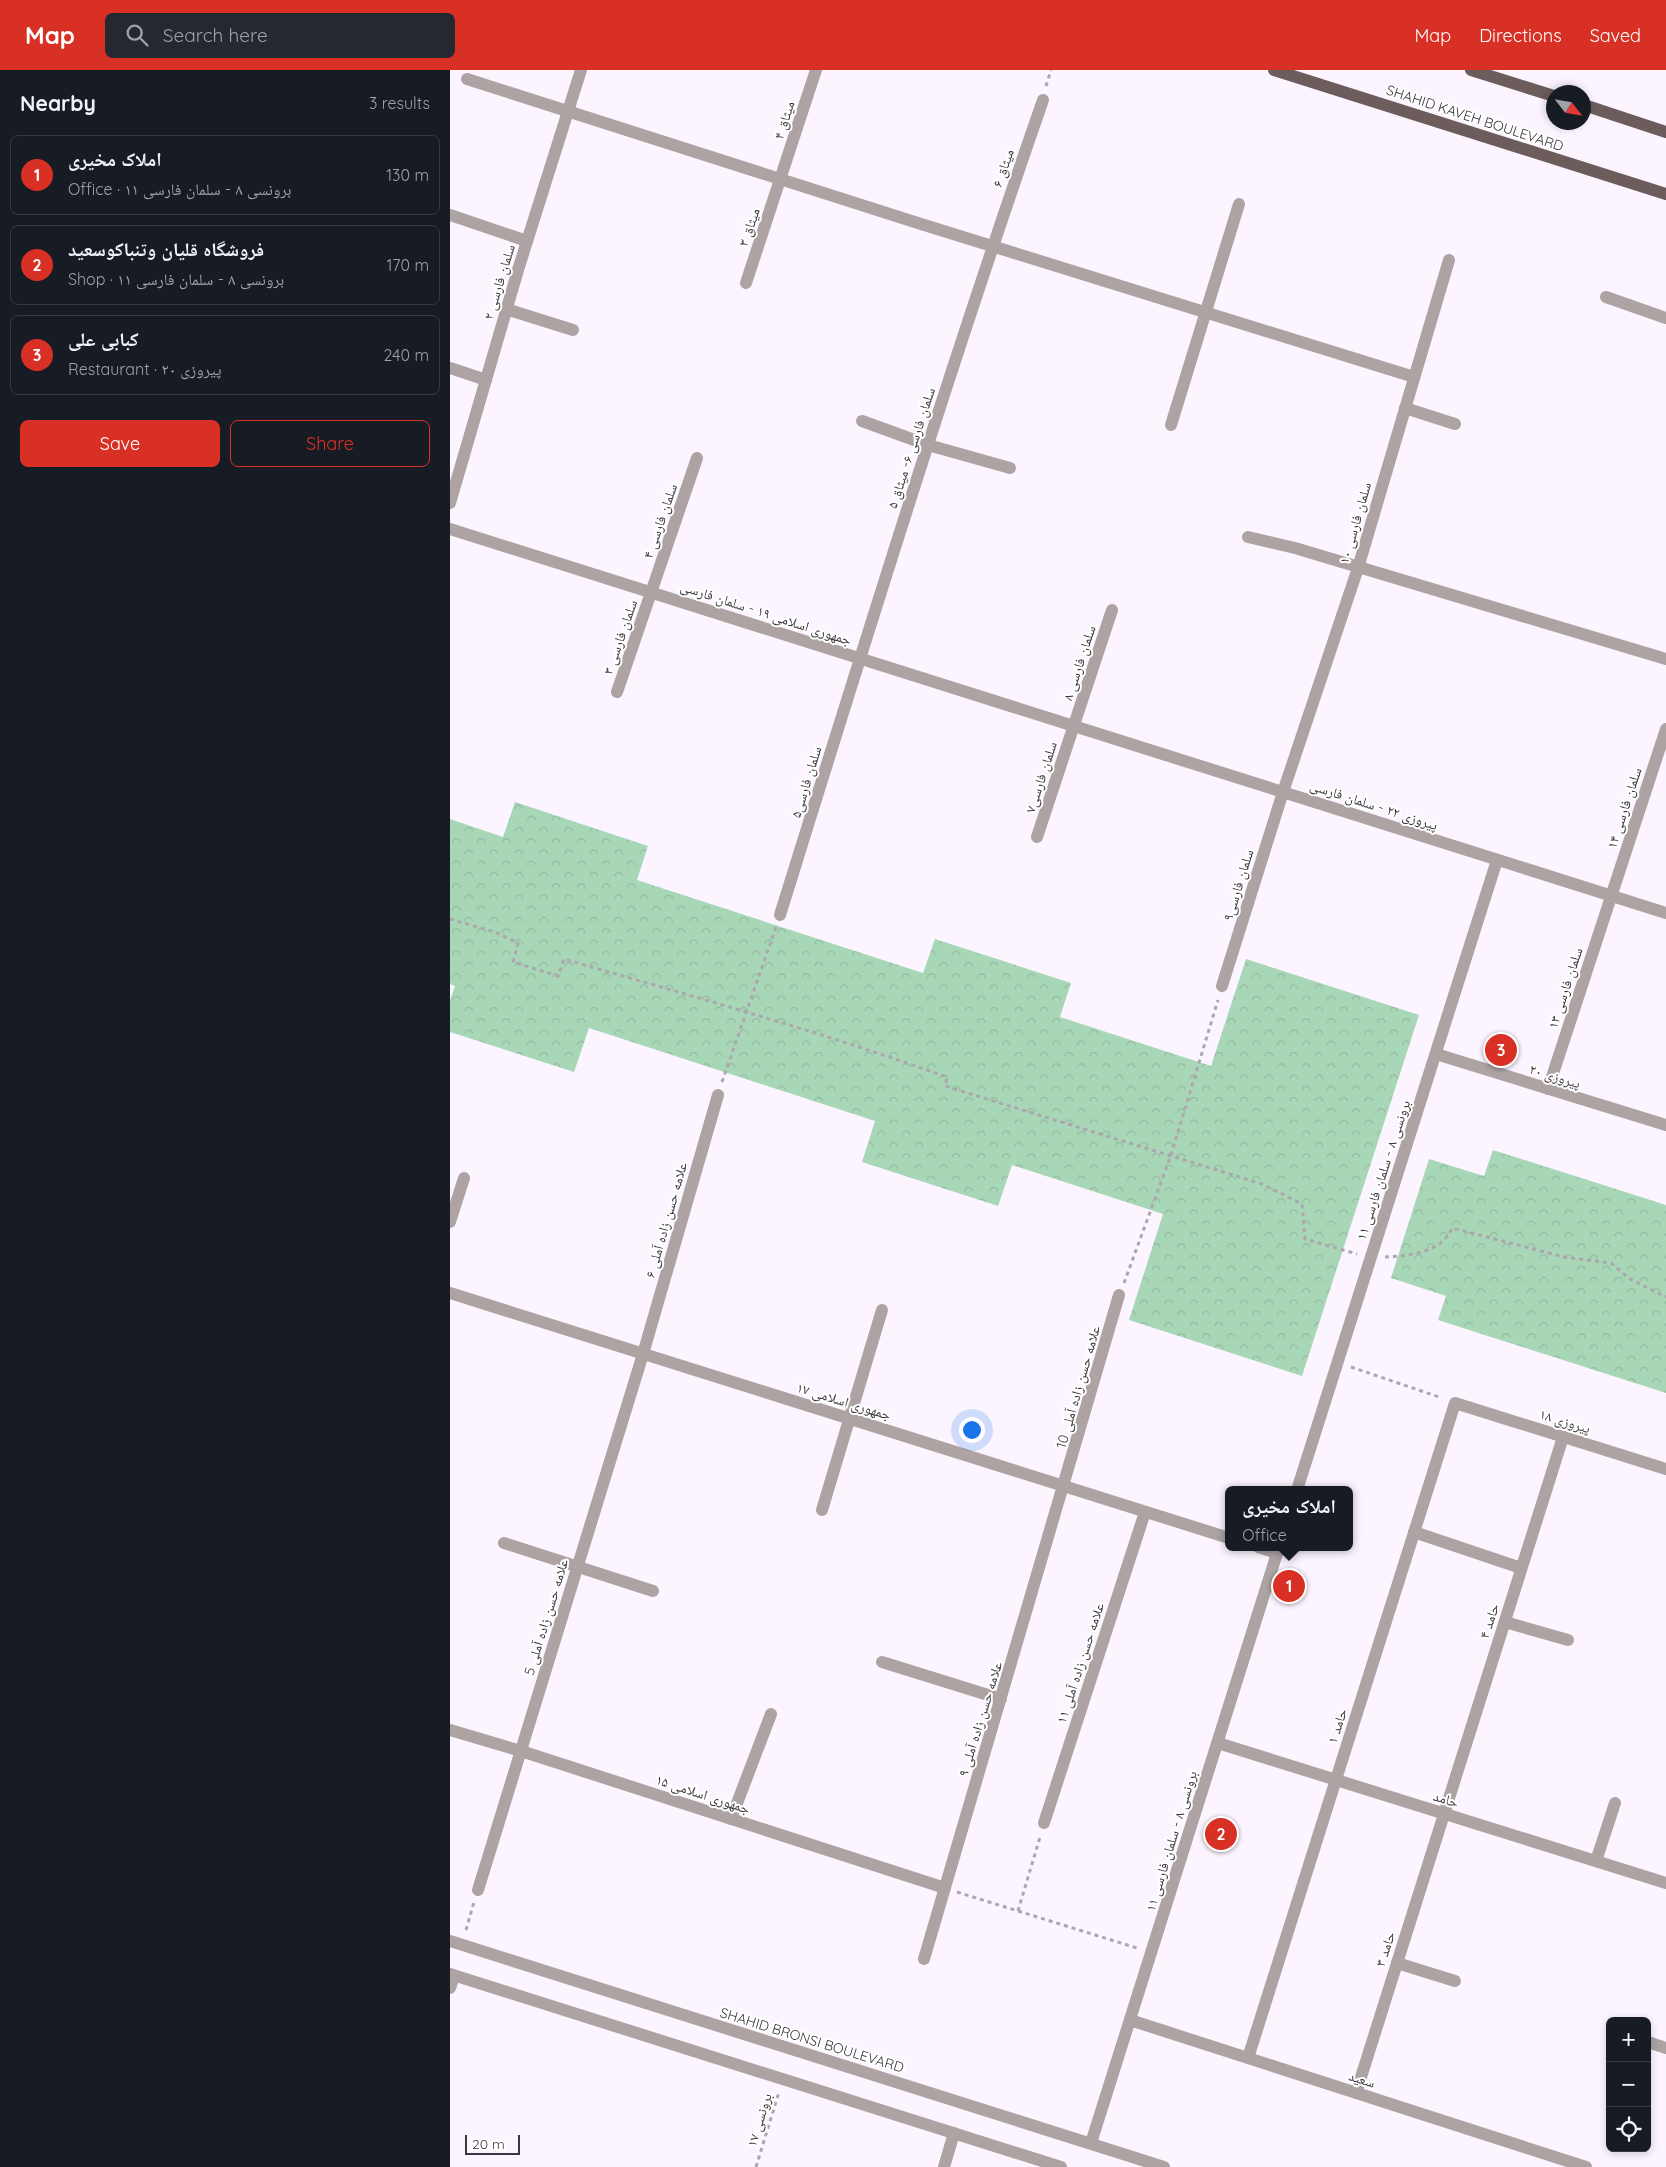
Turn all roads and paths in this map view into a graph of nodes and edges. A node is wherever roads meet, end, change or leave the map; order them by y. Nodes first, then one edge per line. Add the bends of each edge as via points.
1 (581, 70) edge
2 (816, 70) edge
3 (1274, 70) edge
4 (1471, 70) edge
5 (467, 79) dead end
6 (1546, 93) edge
7 (1043, 100) dead end
8 (1591, 108) edge
9 (569, 112) junction
10 (1666, 132) edge
11 (781, 180) junction
12 (1666, 194) edge
13 (1238, 204) dead end
14 (450, 215) edge
15 (527, 241) junction
16 (992, 246) junction
17 (1449, 260) dead end
18 (746, 283) dead end
19 (1606, 297) dead end
20 (506, 309) junction
21 (1205, 312) junction
22 (1666, 318) edge
23 (573, 330) dead end
24 (450, 368) edge
25 (1414, 377) junction
26 (486, 380) junction
27 (1405, 408) junction
28 (862, 421) dead end
29 (1454, 424) dead end
30 (1171, 425) dead end
31 (928, 445) junction
32 (697, 458) dead end
33 (1010, 468) dead end
34 (450, 503) edge
35 (450, 529) edge
36 (1248, 537) dead end
37 (1358, 568) junction
38 (651, 592) junction
39 (1112, 610) dead end
40 (860, 659) junction
41 (1666, 659) edge
42 (617, 692) dead end
43 (1073, 726) junction
44 (1666, 729) edge
45 (1283, 792) junction
46 (1037, 837) dead end
47 (1497, 860) junction
48 (1611, 896) junction
49 (1666, 913) edge
50 (780, 915) joint
51 (450, 919) edge
52 (1222, 986) joint
53 (745, 1012) junction
54 (1436, 1054) junction
55 (1548, 1089) junction
56 (718, 1095) joint
57 (1666, 1126) edge
58 (1171, 1155) junction
59 (464, 1178) dead end
60 (450, 1222) edge
61 (1371, 1258) junction
62 (450, 1293) edge
63 (1119, 1295) joint
64 (1666, 1297) edge
65 (882, 1310) dead end
66 (643, 1354) junction
67 (1338, 1362) junction
68 (1455, 1403) junction
69 (851, 1419) junction
70 (1563, 1437) junction
71 (1666, 1469) edge
72 (1065, 1486) junction
73 (1298, 1486) edge
74 (822, 1510) dead end
75 (1144, 1512) junction
76 (1414, 1532) junction
77 (1225, 1537) edge
78 (504, 1543) dead end
79 (1278, 1551) edge
80 (577, 1568) junction
81 (1522, 1568) junction
82 (653, 1591) dead end
83 (1504, 1622) junction
84 (1568, 1640) dead end
85 (882, 1662) dead end
86 (1001, 1699) junction
87 (771, 1714) dead end
88 (450, 1730) edge
89 (1218, 1742) junction
90 (521, 1751) junction
91 (1336, 1780) junction
92 (1616, 1803) dead end
93 (1444, 1814) junction
94 (731, 1819) junction
95 (1044, 1823) joint
96 (1596, 1861) junction
97 (1666, 1883) edge
98 (945, 1888) junction
99 (478, 1890) joint
100 (1018, 1911) junction
101 (456, 1943) edge
102 (1152, 1952) junction
103 (924, 1959) dead end
104 (1396, 1963) junction
105 (451, 1979) edge
106 (1455, 1981) dead end
107 (1130, 2020) junction
108 (1651, 2043) edge
109 (1666, 2048) edge
110 (1248, 2058) junction
111 (783, 2079) junction
112 (1356, 2093) junction
113 (954, 2133) junction
114 (1091, 2143) junction
115 (756, 2167) edge
116 (944, 2167) edge
117 (1061, 2167) edge
118 (1164, 2167) edge
119 (1586, 2167) edge

1 - 9 street, سلمان فارسی ۲
2 - 11 street, میثاق ۴
3 - 12 main road, SHAHID KAVEH BOULEVARD
4 - 6 main road
5 - 9 street
7 - 16 street, میثاق ۶
8 - 10 main road
9 - 11 street
9 - 15 street, سلمان فارسی ۲
11 - 16 street
11 - 18 street, میثاق ۳
13 - 21 street
14 - 15 street
15 - 20 street, سلمان فارسی ۲
16 - 21 street
16 - 31 street, سلمان فارسی ۶- میثاق ۵
17 - 25 street, سلمان فارسی ۱۰
19 - 22 street
20 - 23 street
20 - 26 street, سلمان فارسی ۲
21 - 25 street
21 - 30 street
24 - 26 street
25 - 27 street, سلمان فارسی ۱۰
26 - 34 street, سلمان فارسی ۲
27 - 29 street
27 - 37 street, سلمان فارسی ۱۰
28 - 31 street
31 - 33 street
31 - 40 street, سلمان فارسی ۶- میثاق ۵
32 - 38 street, سلمان فارسی ۴
35 - 38 street, جمهوری اسلامی ۱۹ - سلمان فارسی
36 - 37 street
37 - 41 street
37 - 45 street, سلمان فارسی ۱۰
38 - 40 street, جمهوری اسلامی ۱۹ - سلمان فارسی
38 - 42 street, سلمان فارسی ۳
39 - 43 street, سلمان فارسی ۸
40 - 43 street, جمهوری اسلامی ۱۹ - سلمان فارسی
40 - 50 street, سلمان فارسی۵
43 - 45 street, پیروزی ۲۲ - سلمان فارسی
43 - 46 street, سلمان فارسی۷
44 - 48 street, سلمان فارسی ۱۴
45 - 47 street, پیروزی ۲۲ - سلمان فارسی
45 - 52 street, سلمان فارسی۹
47 - 48 street, پیروزی ۲۲ - سلمان فارسی
47 - 54 street, برونسی ۸ - سلمان فارسی ۱۱
48 - 49 street, پیروزی ۲۲ - سلمان فارسی
48 - 55 street, سلمان فارسی ۱۳
50 - 53 path
51 - 53 path via 495,932 518,943 513,962 558,976 564,958
52 - 58 path
53 - 56 path
53 - 58 path via 947,1077 945,1086
54 - 55 street, پیروزی ۲۰
54 - 61 street, برونسی ۸ - سلمان فارسی ۱۱
55 - 57 street, پیروزی ۲۰
56 - 66 street, علامه حسن زاده آملی ۶
58 - 61 path via 1262,1184 1302,1204 1305,1239
58 - 63 path
59 - 60 street
61 - 64 path via 1408,1256 1430,1250 1450,1234 1452,1228 1564,1257 1612,1262 1630,1279
61 - 67 street, برونسی ۸ - سلمان فارسی ۱۱
62 - 66 street, جمهوری اسلامی ۱۷
63 - 72 street, علامه حسن زاده آملی 10
65 - 69 street
66 - 69 street, جمهوری اسلامی ۱۷
66 - 80 street, علامه حسن زاده آملی 5
67 - 68 path
67 - 73 street, برونسی ۸ - سلمان فارسی ۱۱
68 - 70 street, پیروزی ۱۸
68 - 76 street, حامد ۱
69 - 72 street, جمهوری اسلامی ۱۷
69 - 74 street
70 - 71 street, پیروزی ۱۸
70 - 81 street, حامد ۴
72 - 75 street, جمهوری اسلامی ۱۷
72 - 86 street, علامه حسن زاده آملی ۹
75 - 77 street, جمهوری اسلامی ۱۷
75 - 95 street, علامه حسن زاده آملی ۱۱
76 - 81 street
76 - 91 street, حامد ۱
78 - 80 street
79 - 89 street, برونسی ۸ - سلمان فارسی ۱۱
80 - 82 street
80 - 90 street, علامه حسن زاده آملی 5
81 - 83 street, حامد ۴
83 - 84 street
83 - 93 street, حامد ۴
85 - 86 street
86 - 98 street, علامه حسن زاده آملی ۹
87 - 94 street
88 - 90 street, جمهوری اسلامی ۱۵
89 - 91 street, حامد
89 - 102 street, برونسی ۸ - سلمان فارسی ۱۱
90 - 94 street, جمهوری اسلامی ۱۵
90 - 99 street, علامه حسن زاده آملی 5
91 - 93 street, حامد
91 - 110 street, حامد ۱
92 - 96 street
93 - 96 street, حامد
93 - 104 street, حامد ۳
94 - 98 street, جمهوری اسلامی ۱۵
95 - 100 path
96 - 97 street, حامد
98 - 100 path
98 - 103 street, علامه حسن زاده آملی ۹
99 - 101 path
100 - 102 path
101 - 114 street, SHAHID BRONSI BOULEVARD
102 - 107 street, برونسی ۸ - سلمان فارسی ۱۱
104 - 106 street
104 - 112 street, حامد ۳
105 - 111 street
107 - 110 street, سعید
107 - 114 street, برونسی ۸ - سلمان فارسی ۱۱
108 - 109 street
110 - 112 street, سعید
111 - 113 street
111 - 115 path, برونسی ۱۷
112 - 119 street, سعید
113 - 116 street
113 - 117 street
114 - 118 street, SHAHID BRONSI BOULEVARD

